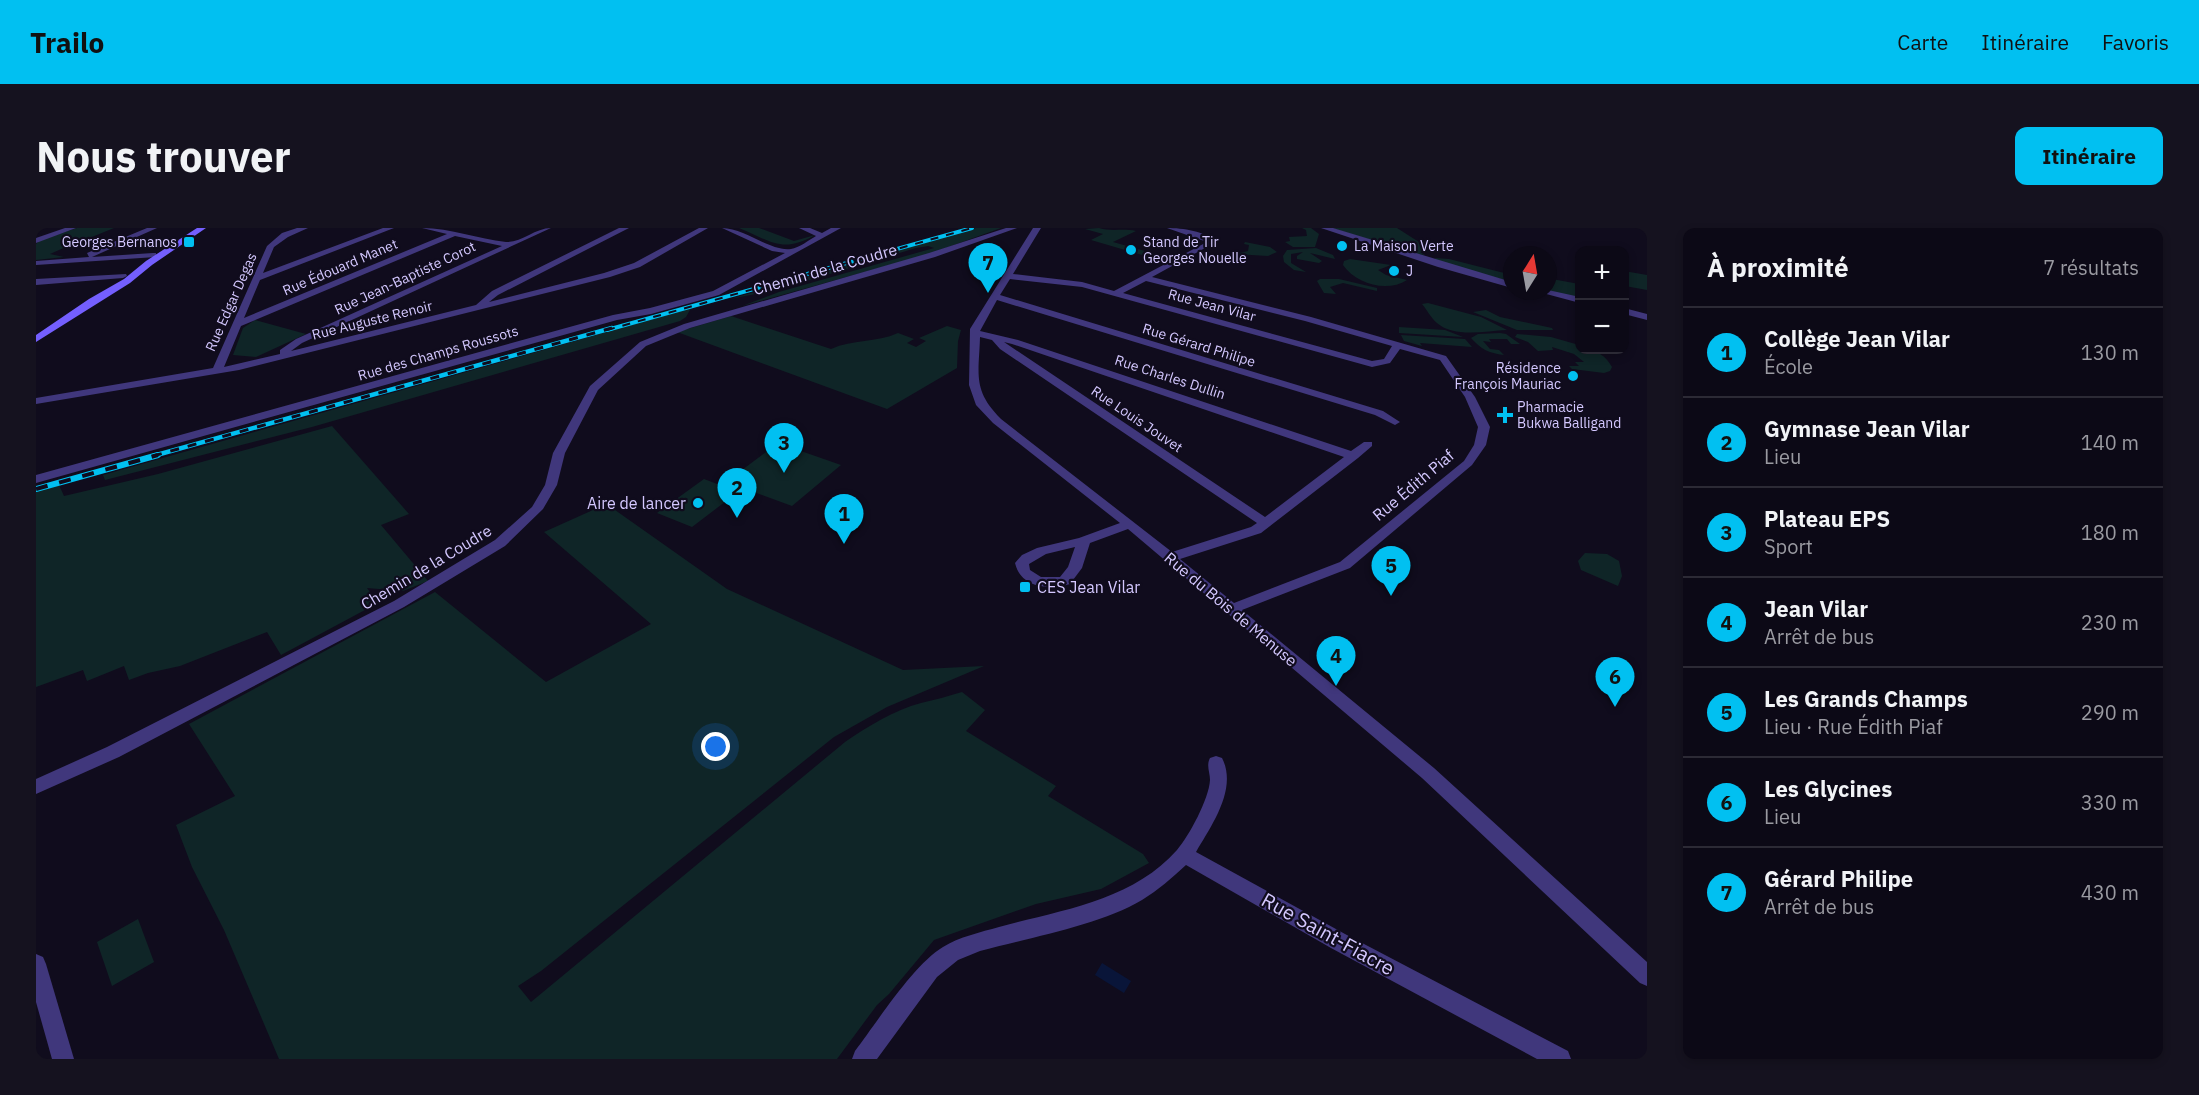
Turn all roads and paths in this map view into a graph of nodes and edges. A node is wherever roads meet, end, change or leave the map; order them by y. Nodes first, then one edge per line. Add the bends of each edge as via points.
1 (72, 228) edge
2 (153, 228) edge
3 (304, 228) edge
4 (390, 228) edge
5 (426, 228) edge
6 (547, 228) edge
7 (625, 228) edge
8 (704, 228) edge
9 (726, 228) edge
10 (802, 228) edge
11 (837, 228) edge
12 (1013, 228) edge
13 (1171, 228) edge
14 (1325, 228) edge
15 (198, 229) edge
16 (1034, 230) edge
17 (1000, 232) junction
18 (454, 234) junction
19 (823, 236) junction
20 (36, 241) edge
21 (511, 245) junction
22 (792, 252) junction
23 (153, 255) junction
24 (81, 260) junction
25 (36, 263) edge
26 (123, 276) junction
27 (1007, 276) junction
28 (1144, 278) junction
29 (256, 279) junction
30 (36, 282) edge
31 (1503, 282) edge
32 (1115, 294) junction
33 (1557, 295) edge
34 (995, 296) junction
35 (1575, 299) edge
36 (92, 301) junction
37 (478, 308) junction
38 (1629, 312) edge
39 (1647, 317) edge
40 (236, 325) junction
41 (975, 333) junction
42 (995, 338) junction
43 (36, 339) edge
44 (1399, 344) junction
45 (276, 358) junction
46 (217, 371) junction
47 (36, 401) edge
48 (1395, 422) dead end
49 (1368, 444) dead end
50 (1354, 456) junction
51 (36, 479) edge
52 (1130, 524) junction
53 (1265, 524) junction
54 (1084, 541) dead end
55 (1168, 558) junction
56 (1231, 609) junction
57 (1216, 763) dead end
58 (36, 787) edge
59 (1184, 855) junction
60 (36, 964) edge
61 (1646, 973) edge
62 (63, 1059) edge
63 (863, 1059) edge
64 (1560, 1059) edge

1 - 20 street
2 - 24 street
3 - 29 street, Rue Edgar Degas via 274,242
4 - 29 street
5 - 18 street
6 - 21 street, Rue Jean-Baptiste Corot
7 - 37 street via 495,293
8 - 37 street, Rue Auguste Renoir via 618,272
9 - 22 street
10 - 19 street
11 - 19 street, Rue des Champs Roussots
12 - 17 street, Chemin de la Coudre
13 - 28 street via 1212,242
14 - 31 street
15 - 23 main road
15 - 36 main road via 127,281
16 - 17 street
16 - 27 street, Rue du Bois de Menuse
17 - 58 street, Chemin de la Coudre via 651,339 594,388 560,453 552,484 537,509 500,543 390,610 123,747
18 - 21 street
18 - 40 street, Rue Édouard Manet
19 - 22 street, Rue des Champs Roussots
21 - 45 street, Rue Jean-Baptiste Corot via 299,341
22 - 51 street, Rue des Champs Roussots via 716,293 616,317
23 - 24 street
23 - 26 main road
24 - 25 street
26 - 30 street
26 - 36 main road
27 - 32 street, Rue Jean Vilar via 1074,283
27 - 34 street, Rue du Bois de Menuse
28 - 32 street
28 - 44 street, Rue Édith Piaf
29 - 40 street, Rue Edgar Degas
32 - 44 street, Rue Jean Vilar via 1372,364 1387,361
33 - 35 street
34 - 41 street, Rue du Bois de Menuse
34 - 48 street, Rue Gérard Philipe via 1379,413
36 - 43 main road
37 - 45 street, Rue Auguste Renoir
38 - 39 street
40 - 46 street, Rue Edgar Degas
41 - 42 street, Rue Charles Dullin
41 - 52 street, Rue du Bois de Menuse via 974,385 981,405
42 - 50 street, Rue Charles Dullin
42 - 53 street, Rue Louis Jouvet
44 - 56 street, Rue Édith Piaf via 1446,361 1482,418 1480,445 1468,463 1345,565
45 - 46 street, Rue Auguste Renoir
46 - 47 street, Rue Auguste Renoir
49 - 50 street
50 - 53 street
52 - 54 street
52 - 55 street, Rue du Bois de Menuse
53 - 55 street via 1247,534
55 - 56 street, Rue du Bois de Menuse
56 - 61 street, Rue du Bois de Menuse via 1436,780
57 - 59 street via 1219,781 1209,813
59 - 63 street via 1135,894 1107,907 951,953 930,969
59 - 64 street, Rue Saint-Fiacre
60 - 62 street

